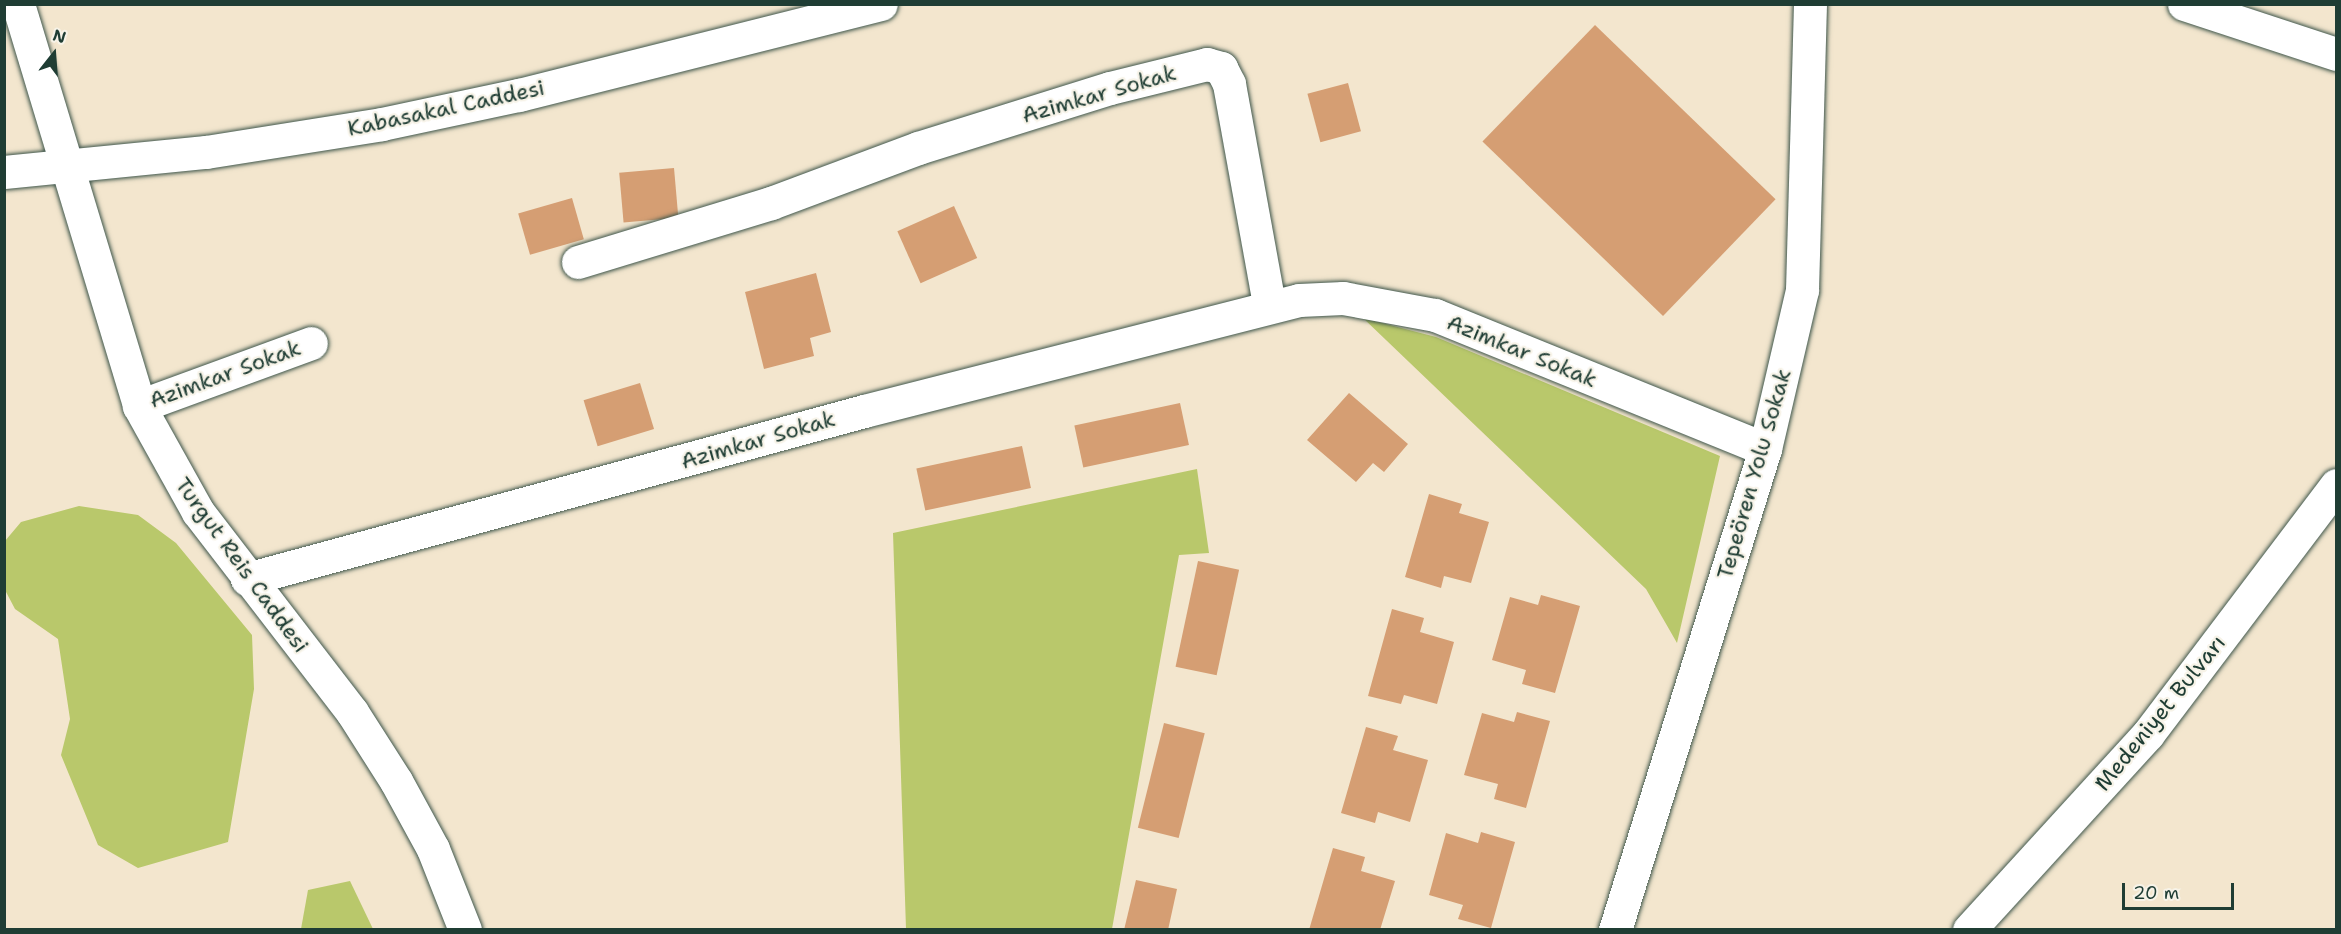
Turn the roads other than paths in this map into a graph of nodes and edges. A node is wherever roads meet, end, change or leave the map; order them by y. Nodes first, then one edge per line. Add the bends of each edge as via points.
1 (18, 4) edge
2 (881, 4) edge
3 (1810, 4) edge
4 (2184, 4) edge
5 (2337, 54) edge
6 (68, 166) junction
7 (4, 172) edge
8 (578, 262) dead end
9 (1269, 305) junction
10 (311, 343) dead end
11 (139, 406) junction
12 (1765, 449) junction
13 (2337, 485) edge
14 (247, 579) junction
15 (465, 930) edge
16 (1615, 930) edge
17 (1969, 930) edge

1 - 6 street, Turgut Reis Caddesi
2 - 6 street, Kabasakal Caddesi via 531,92 382,124 206,152
3 - 12 street, Tepeören Yolu Sokak via 1802,290
4 - 5 street
6 - 7 street, Kabasakal Caddesi
6 - 11 street, Turgut Reis Caddesi
8 - 9 street, Azimkar Sokak via 771,203 929,145 1110,88 1208,64 1221,68 1229,84
9 - 12 street, Azimkar Sokak via 1342,298 1435,315
9 - 14 street, Azimkar Sokak
10 - 11 street, Azimkar Sokak
11 - 14 street, Turgut Reis Caddesi via 198,512
12 - 16 street, Tepeören Yolu Sokak
13 - 17 street, Medeniyet Bulvarı via 2148,734
14 - 15 street, Turgut Reis Caddesi via 352,712 396,781 433,849

